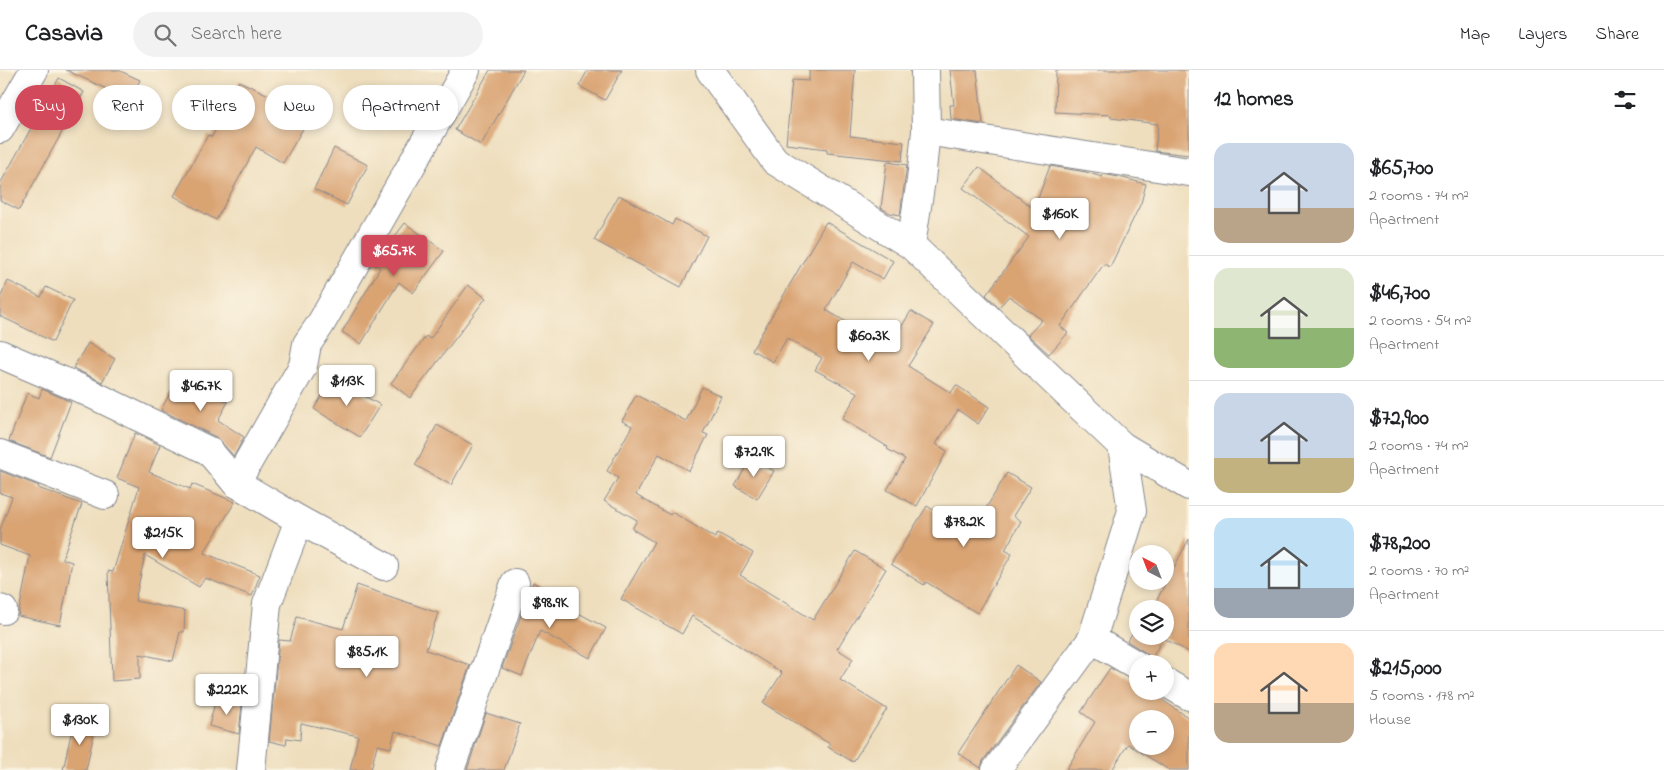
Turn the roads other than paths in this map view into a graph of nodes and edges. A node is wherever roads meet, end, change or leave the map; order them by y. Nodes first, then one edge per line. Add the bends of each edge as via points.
1 (34, 70) edge
2 (466, 70) edge
3 (710, 70) edge
4 (925, 70) edge
5 (0, 129) edge
6 (926, 131) junction
7 (1189, 172) edge
8 (911, 245) junction
9 (0, 354) edge
10 (1122, 446) junction
11 (0, 454) edge
12 (236, 483) junction
13 (1189, 486) edge
14 (105, 495) dead end
15 (299, 520) junction
16 (384, 566) dead end
17 (515, 583) dead end
18 (1092, 639) junction
19 (1129, 661) edge
20 (1174, 687) edge
21 (1189, 696) edge
22 (252, 770) edge
23 (450, 770) edge
24 (996, 770) edge

1 - 5 street
2 - 12 street via 307,344 303,366
3 - 8 street via 775,162
4 - 6 street
6 - 7 street
6 - 8 street
8 - 10 street
9 - 12 street via 209,451
10 - 13 street
10 - 18 street via 1132,511
11 - 14 street
12 - 15 street
15 - 16 street
15 - 22 street via 267,604
17 - 23 street
18 - 19 street
18 - 24 street
20 - 21 street

